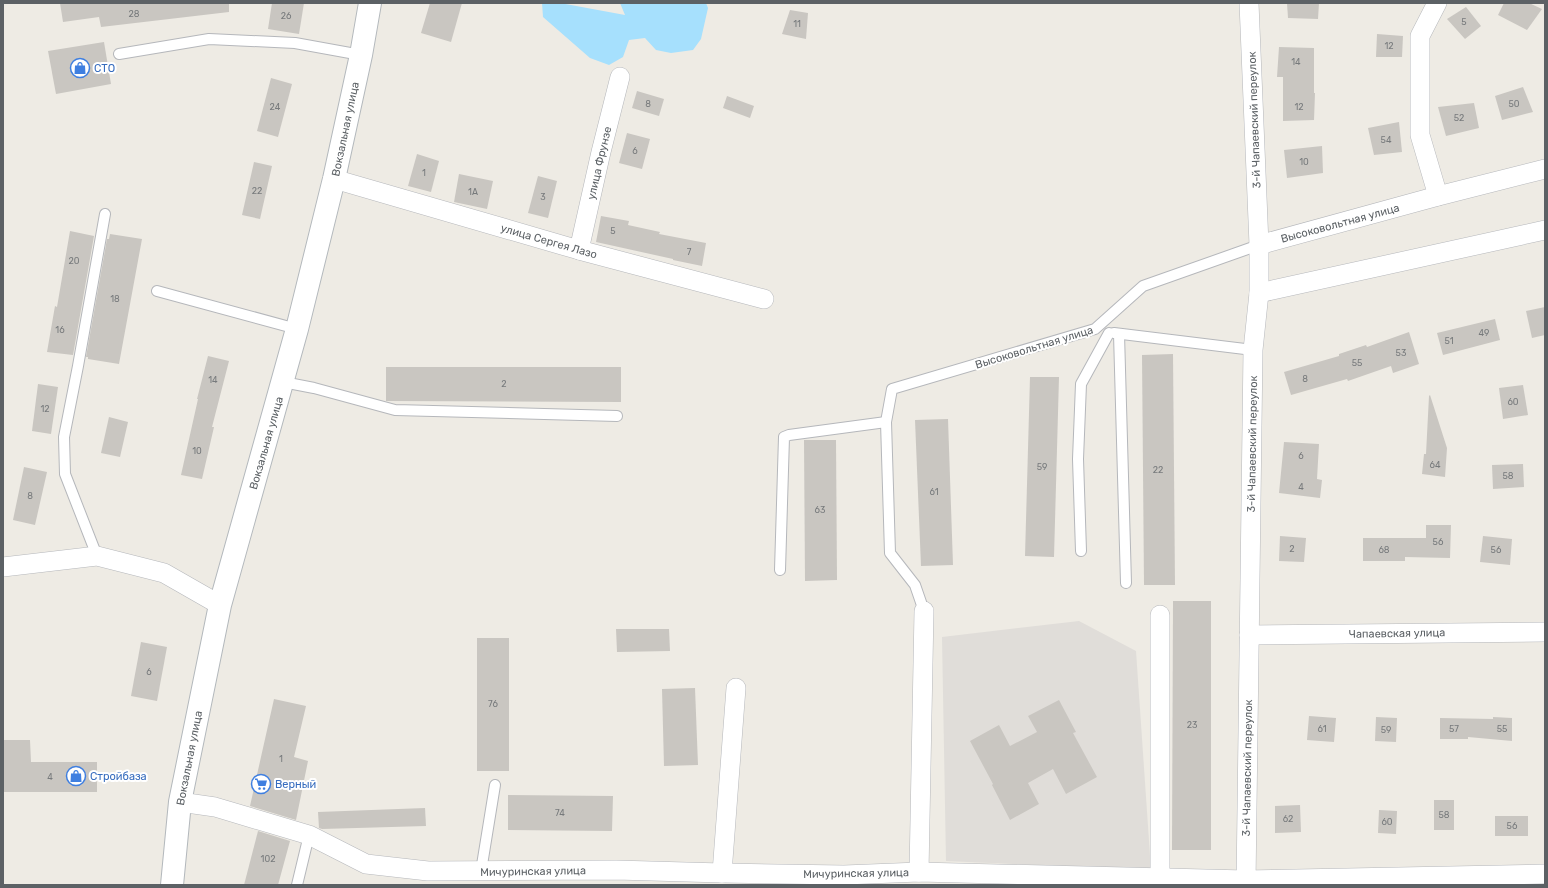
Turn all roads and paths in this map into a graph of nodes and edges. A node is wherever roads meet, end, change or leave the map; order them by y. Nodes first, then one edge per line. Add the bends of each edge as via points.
1 (370, 3) edge
2 (1248, 3) edge
3 (1437, 3) edge
4 (120, 54) dead end
5 (361, 54) junction
6 (620, 77) dead end
7 (1545, 168) edge
8 (334, 179) junction
9 (1438, 196) junction
10 (105, 214) dead end
11 (1545, 230) edge
12 (1259, 245) junction
13 (579, 250) junction
14 (157, 291) dead end
15 (1259, 293) junction
16 (764, 298) dead end
17 (297, 329) junction
18 (1096, 329) junction
19 (1109, 333) junction
20 (1119, 334) junction
21 (1253, 350) junction
22 (284, 382) junction
23 (617, 416) dead end
24 (886, 422) junction
25 (1081, 551) dead end
26 (97, 556) junction
27 (3, 567) edge
28 (780, 570) dead end
29 (1126, 584) dead end
30 (220, 605) junction
31 (924, 611) joint
32 (1160, 616) dead end
33 (1545, 632) edge
34 (1249, 635) junction
35 (736, 688) dead end
36 (495, 785) dead end
37 (180, 802) junction
38 (309, 835) junction
39 (481, 872) junction
40 (919, 872) junction
41 (722, 873) junction
42 (1545, 874) edge
43 (1160, 879) junction
44 (844, 880) edge
45 (1024, 880) edge
46 (1246, 883) edge
47 (172, 885) edge
48 (297, 885) edge

1 - 5 main road, Вокзальная улица
2 - 12 street, 3-й Чапаевский переулок
3 - 9 street via 1420,36 1420,135
4 - 5 lane via 209,39 295,43
5 - 8 main road, Вокзальная улица
6 - 13 street, улица Фрунзе
7 - 9 street, Высоковольтная улица
8 - 13 street, улица Сергея Лазо
8 - 17 main road, Вокзальная улица
9 - 12 street, Высоковольтная улица
10 - 26 lane via 64,437 65,474
11 - 15 street
12 - 15 street, 3-й Чапаевский переулок
12 - 18 lane, Высоковольтная улица via 1143,286
13 - 16 street, улица Сергея Лазо
14 - 17 lane
15 - 21 street, 3-й Чапаевский переулок
17 - 22 main road, Вокзальная улица
18 - 19 lane
18 - 24 lane, Высоковольтная улица via 892,389
19 - 20 lane
19 - 25 lane via 1081,384 1078,459
20 - 21 lane
20 - 29 lane
21 - 34 street, 3-й Чапаевский переулок
22 - 23 lane via 395,410
22 - 30 main road, Вокзальная улица
24 - 28 lane via 784,437
24 - 31 lane, Высоковольтная улица via 890,553 915,585
26 - 27 street
26 - 30 street via 164,573
30 - 37 main road, Вокзальная улица
31 - 40 street
32 - 43 street
33 - 34 street, Чапаевская улица
34 - 46 street, 3-й Чапаевский переулок
35 - 41 street
36 - 39 lane
37 - 38 street, Мичуринская улица via 215,807
37 - 47 main road, Вокзальная улица
38 - 39 street, Мичуринская улица via 366,864 428,871
38 - 48 lane
39 - 41 street, Мичуринская улица via 616,870
40 - 44 street, Мичуринская улица
40 - 45 street, Мичуринская улица
41 - 44 street, Мичуринская улица
42 - 46 street, Мичуринская улица
43 - 45 street, Мичуринская улица
43 - 46 street, Мичуринская улица

